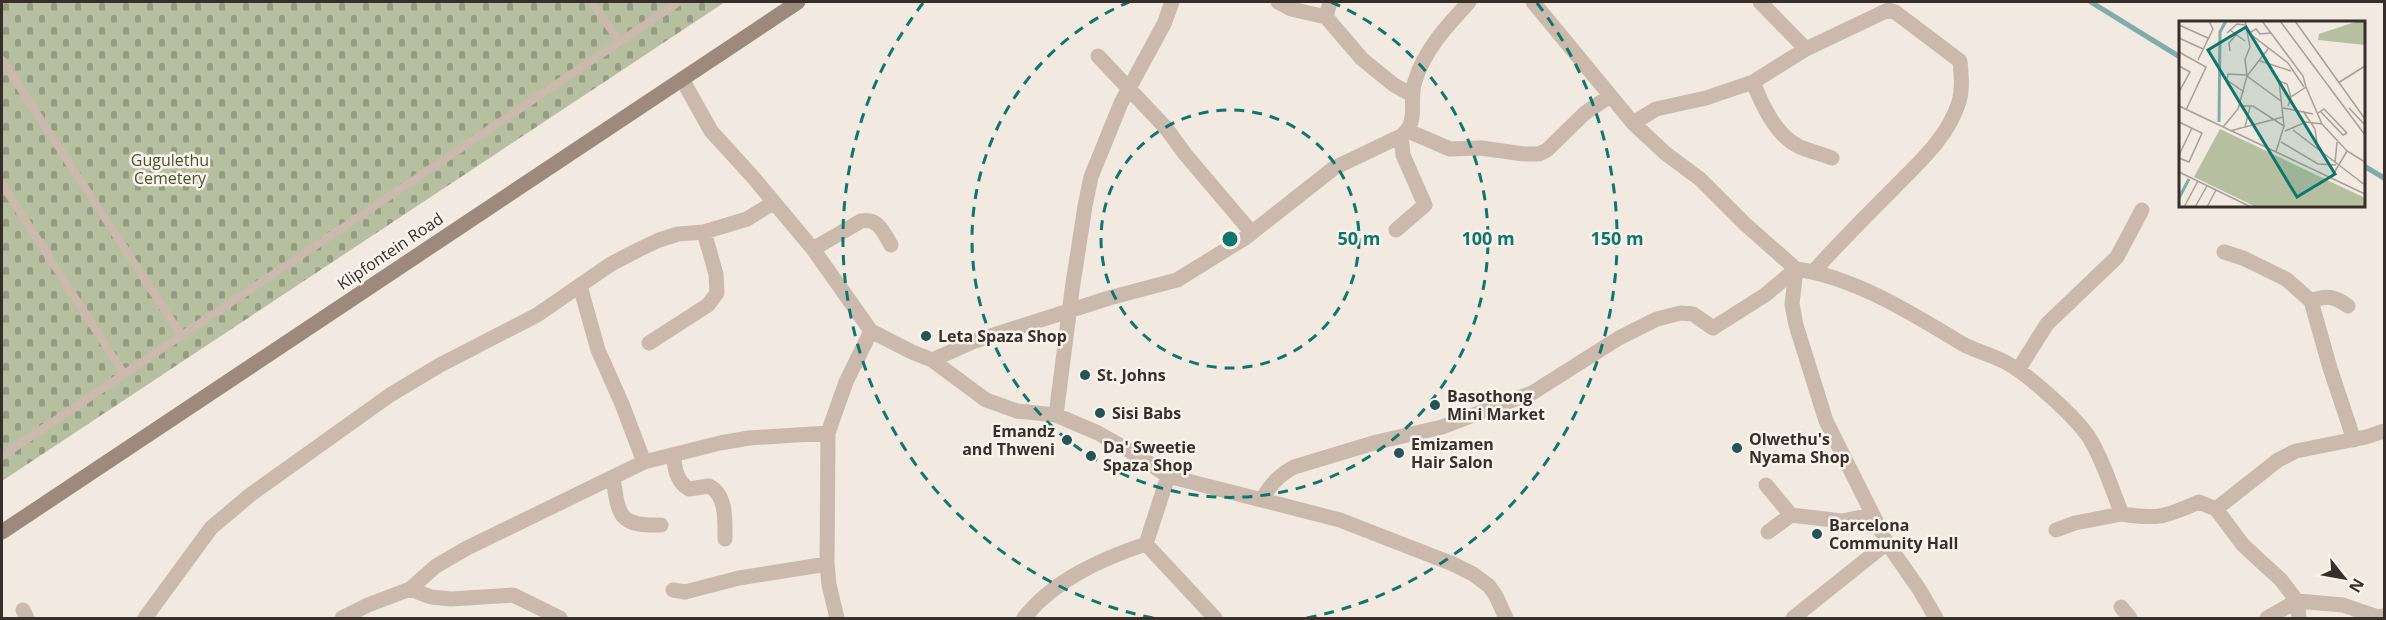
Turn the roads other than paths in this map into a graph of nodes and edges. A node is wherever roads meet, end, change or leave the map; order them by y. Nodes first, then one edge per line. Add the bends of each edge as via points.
1 (592, 2) edge
2 (679, 2) edge
3 (798, 2) edge
4 (1172, 2) edge
5 (1278, 2) edge
6 (1330, 2) edge
7 (1469, 2) edge
8 (1533, 2) edge
9 (1760, 2) edge
10 (1326, 17) junction
11 (618, 41) junction
12 (1806, 49) junction
13 (1098, 56) dead end
14 (2, 60) edge
15 (682, 79) junction
16 (1753, 82) junction
17 (1129, 88) junction
18 (1412, 95) junction
19 (1610, 96) junction
20 (1632, 123) junction
21 (1405, 134) junction
22 (1832, 158) dead end
23 (2, 184) edge
24 (773, 203) junction
25 (2142, 210) dead end
26 (1396, 230) dead end
27 (704, 232) junction
28 (1252, 233) junction
29 (891, 244) dead end
30 (813, 249) junction
31 (2224, 252) dead end
32 (1796, 269) junction
33 (1814, 271) junction
34 (580, 286) junction
35 (2311, 301) junction
36 (2348, 306) dead end
37 (1068, 312) junction
38 (871, 331) junction
39 (181, 335) junction
40 (648, 343) dead end
41 (932, 360) junction
42 (2018, 370) junction
43 (124, 374) junction
44 (1056, 415) junction
45 (2385, 432) edge
46 (828, 433) junction
47 (2354, 440) junction
48 (674, 455) junction
49 (2, 456) edge
50 (644, 462) junction
51 (1168, 476) junction
52 (613, 478) junction
53 (1766, 485) dead end
54 (1262, 499) junction
55 (2217, 509) junction
56 (2122, 514) junction
57 (1791, 515) junction
58 (1872, 515) junction
59 (661, 525) dead end
60 (2056, 530) dead end
61 (2, 532) edge
62 (1768, 532) dead end
63 (725, 539) dead end
64 (1887, 543) junction
65 (1146, 544) junction
66 (827, 564) junction
67 (410, 589) junction
68 (673, 590) dead end
69 (2297, 601) junction
70 (2385, 616) edge
71 (145, 618) edge
72 (342, 618) edge
73 (560, 618) edge
74 (837, 618) edge
75 (1024, 618) edge
76 (1215, 618) edge
77 (1506, 618) edge
78 (1793, 618) edge
79 (1936, 618) edge
80 (2267, 618) edge
81 (2299, 618) edge

1 - 11 lane
2 - 11 lane
3 - 15 main road, Klipfontein Road
4 - 17 street
5 - 10 street
6 - 10 street
7 - 18 street via 1426,53
8 - 19 street
9 - 12 street
10 - 18 street via 1362,59
11 - 39 lane
12 - 16 street
12 - 33 street via 1888,10 1960,61 1962,88 1952,118 1930,152
13 - 17 street
14 - 39 lane
15 - 24 street via 711,131
15 - 61 main road, Klipfontein Road
16 - 20 street via 1706,98 1656,108
16 - 22 street via 1767,113 1782,133 1798,146
17 - 28 street
17 - 37 street via 1091,177
18 - 21 street via 1413,121
19 - 20 street
19 - 21 street via 1539,154 1450,149
20 - 32 street via 1700,179
21 - 26 street via 1403,155 1425,205
21 - 28 street via 1334,168
23 - 43 lane
24 - 27 street via 747,219
24 - 30 street
25 - 42 street via 2118,257 2047,324
27 - 34 street via 659,240 611,264
27 - 40 street via 717,293 708,305
28 - 37 street via 1177,280
29 - 30 street via 877,223 868,220
30 - 38 street
31 - 35 street via 2286,279
32 - 33 street
32 - 54 street via 1765,295 1713,328 1693,314 1657,319 1522,396 1442,427 1294,467 1282,473
32 - 58 street via 1792,304 1805,354 1826,421
33 - 42 street via 1907,310
34 - 50 street via 597,350
34 - 71 street via 524,323 390,395 250,495 211,528
35 - 36 street via 2328,296
35 - 47 street
37 - 41 street via 975,341
37 - 44 street
38 - 41 street
38 - 46 street via 846,382
39 - 43 lane
41 - 44 street via 986,400 1017,411
42 - 56 street via 2046,392 2090,439
43 - 49 lane
44 - 51 street via 1137,454
45 - 47 street
46 - 48 street via 749,438
46 - 66 street
47 - 55 street via 2296,451 2269,467
48 - 50 street
48 - 63 street via 676,473 684,486 709,486 717,492 725,518
50 - 52 street
51 - 54 street
51 - 65 street
52 - 59 street via 618,506 626,521
52 - 67 street via 467,548 436,566
53 - 57 street
54 - 77 street via 1340,520 1453,564 1489,586
55 - 56 street via 2199,502 2161,517
55 - 69 street via 2243,545 2281,580
56 - 60 street
57 - 58 street via 1842,521
57 - 62 street
58 - 64 street
64 - 78 street
64 - 79 street
65 - 75 street via 1067,580 1036,603
65 - 76 street
66 - 68 street via 739,578 685,592
66 - 74 street
67 - 72 street
67 - 73 street via 431,597 513,595
69 - 70 street via 2335,604
69 - 80 street
69 - 81 street

